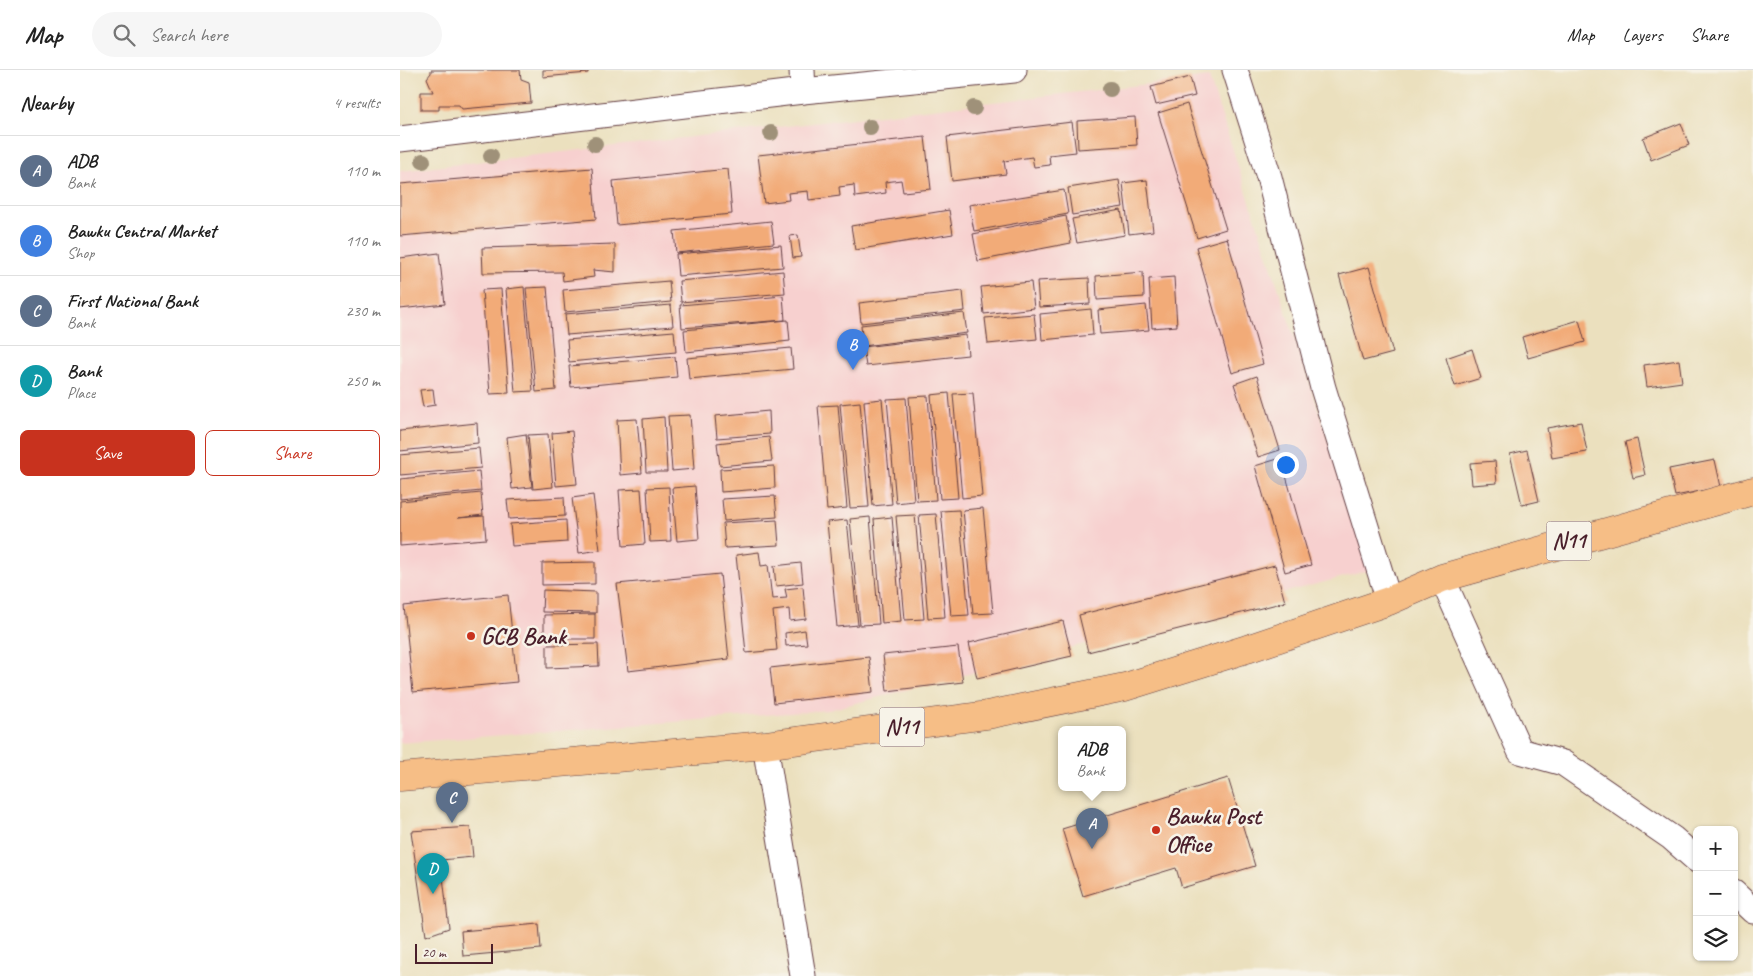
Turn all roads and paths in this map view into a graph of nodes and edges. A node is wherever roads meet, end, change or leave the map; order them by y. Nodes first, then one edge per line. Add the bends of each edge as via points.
1 (1014, 70) edge
2 (1235, 70) edge
3 (803, 81) edge
4 (400, 139) edge
5 (1753, 491) edge
6 (1442, 578) junction
7 (1389, 601) junction
8 (765, 745) junction
9 (400, 777) edge
10 (1693, 856) edge
11 (1738, 897) edge
12 (1753, 911) edge
13 (802, 976) edge

1 - 3 street
2 - 7 street via 1269,177 1323,388
3 - 4 street
5 - 6 highway, N11
6 - 7 highway, N11
6 - 10 street via 1520,751 1563,763 1672,838
7 - 8 highway, N11 via 1125,687 987,716
8 - 9 highway, N11
8 - 13 street
11 - 12 street

